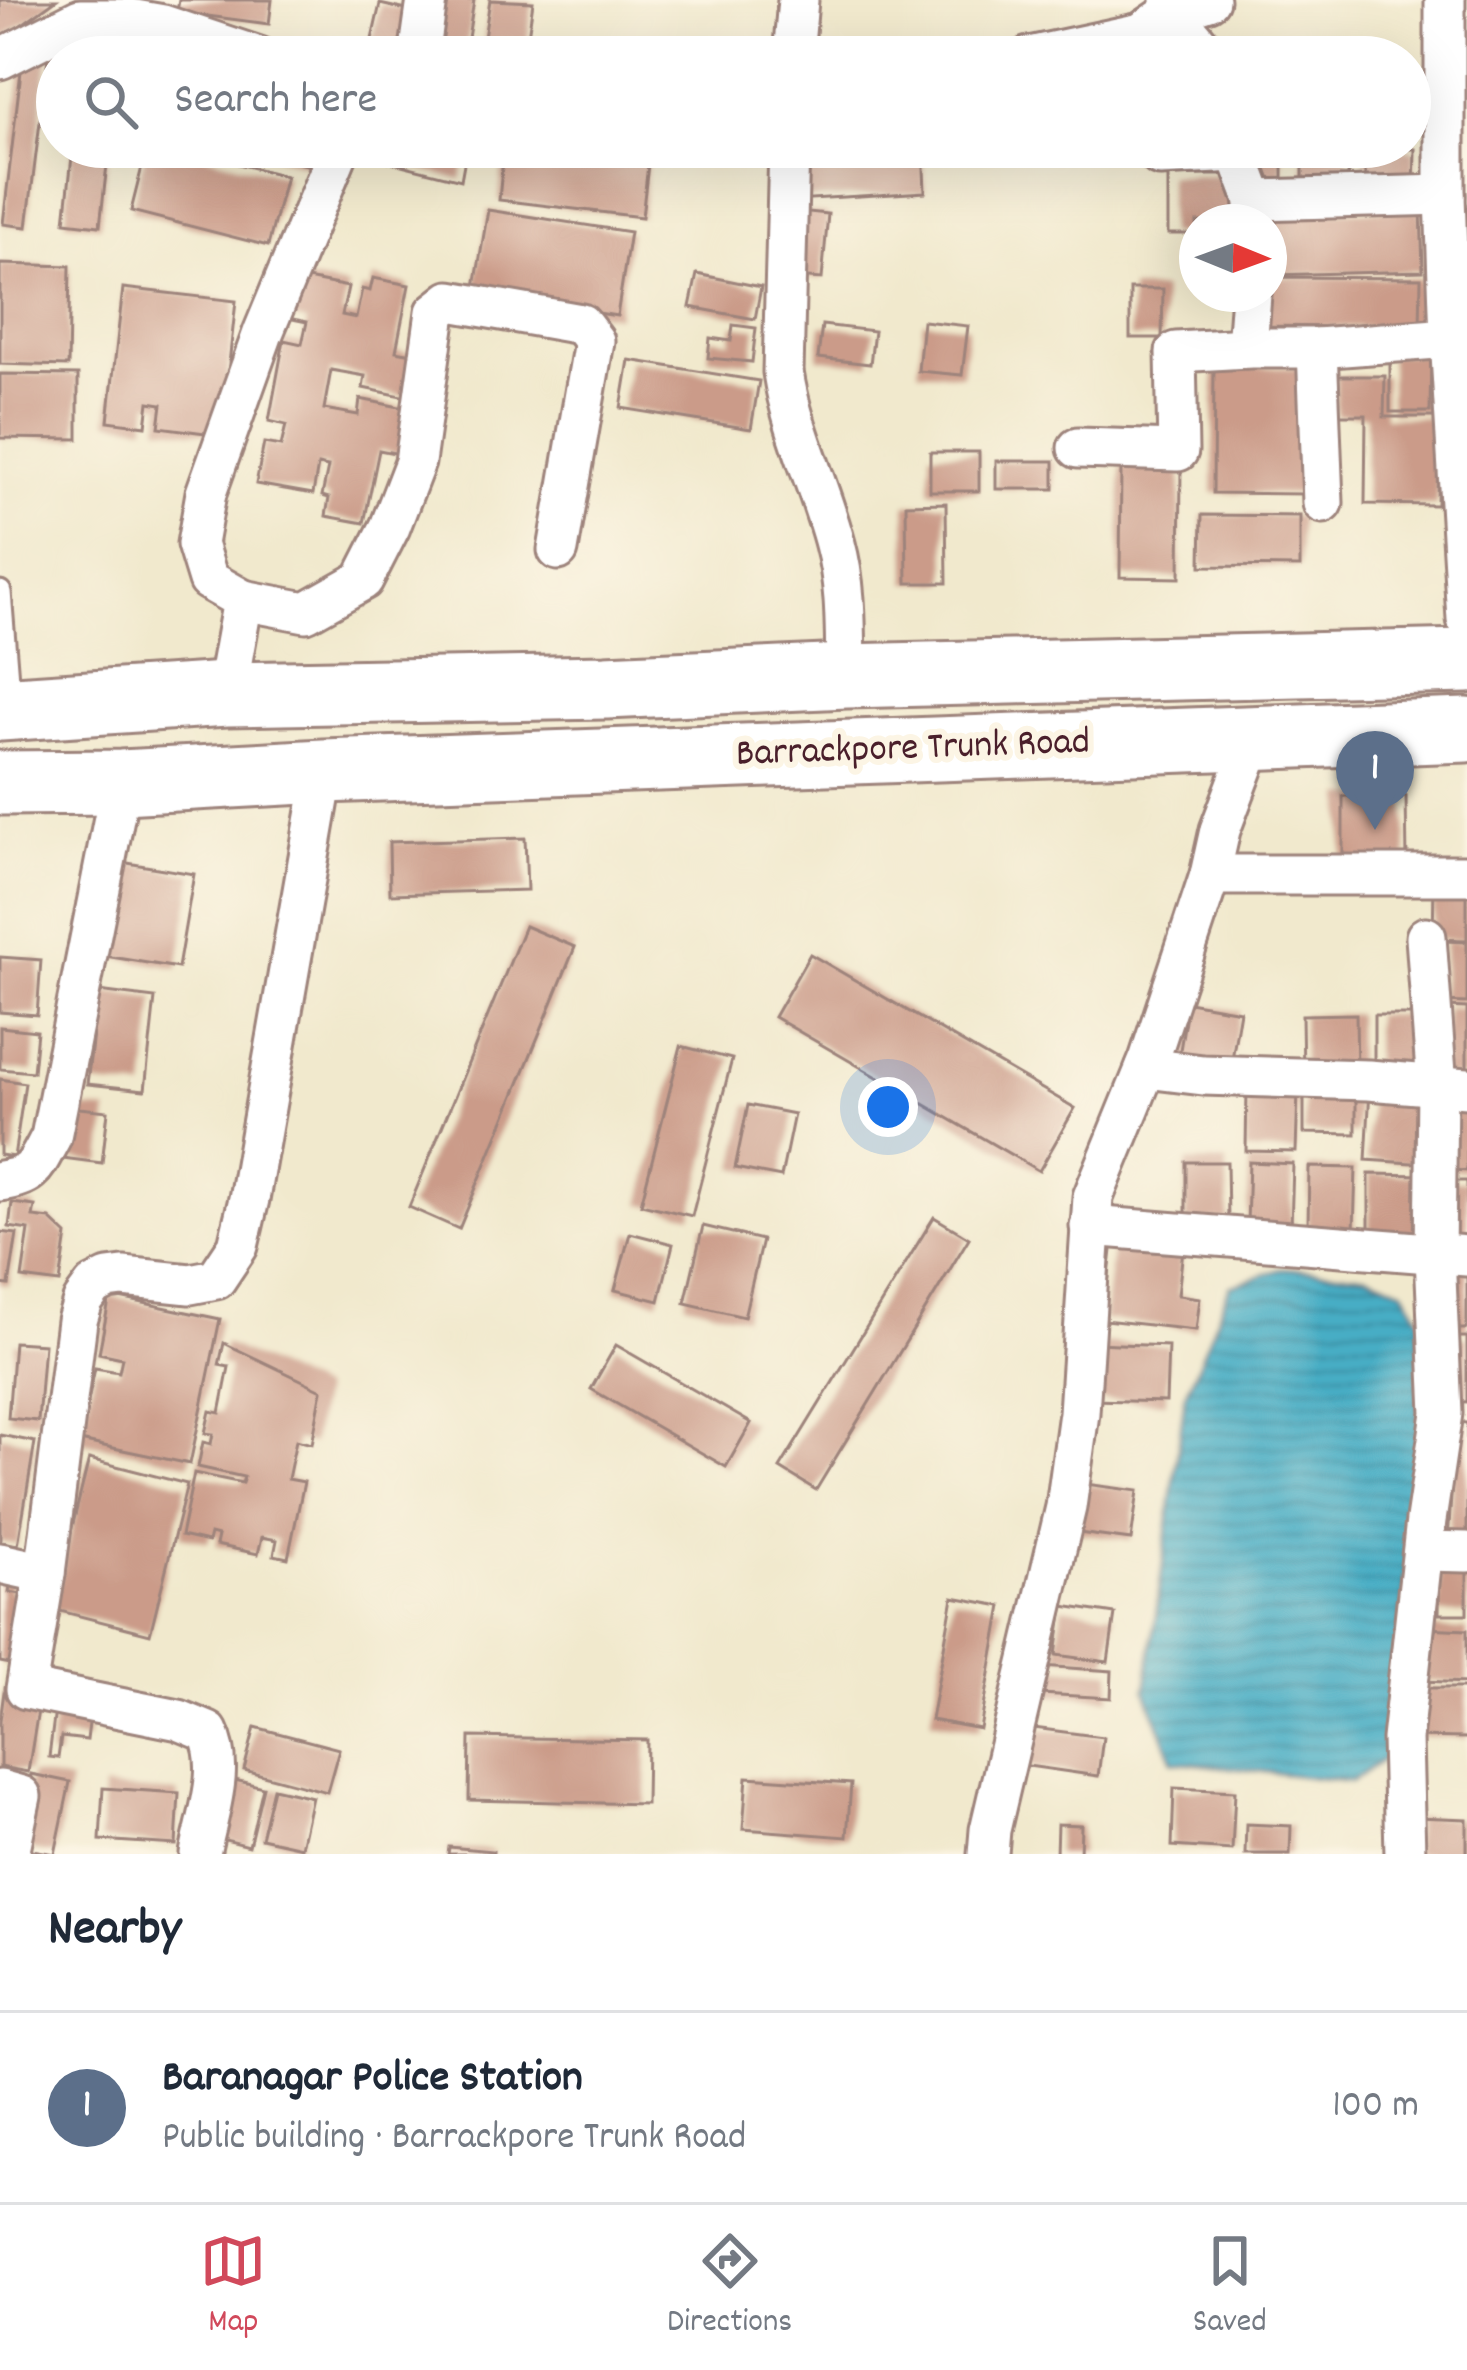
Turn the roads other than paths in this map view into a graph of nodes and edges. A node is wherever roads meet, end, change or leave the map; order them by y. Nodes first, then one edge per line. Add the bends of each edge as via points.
1 (428, 0) edge
2 (798, 0) edge
3 (1445, 0) edge
4 (1457, 0) edge
5 (1467, 8) edge
6 (1167, 20) edge
7 (46, 36) edge
8 (196, 36) edge
9 (422, 36) edge
10 (795, 36) edge
11 (1107, 36) edge
12 (36, 41) edge
13 (0, 59) edge
14 (1431, 81) edge
15 (1431, 115) edge
16 (331, 168) edge
17 (787, 168) edge
18 (1242, 168) edge
19 (1445, 195) junction
20 (1253, 204) edge
21 (1287, 208) edge
22 (1249, 312) edge
23 (1450, 338) junction
24 (1246, 348) junction
25 (1317, 348) junction
26 (1078, 448) dead end
27 (1323, 503) dead end
28 (558, 550) dead end
29 (0, 592) edge
30 (244, 600) junction
31 (1467, 619) edge
32 (1467, 661) edge
33 (846, 676) junction
34 (226, 694) junction
35 (4, 709) edge
36 (1467, 711) edge
37 (1466, 730) edge
38 (1256, 737) junction
39 (324, 771) junction
40 (121, 782) junction
41 (0, 783) edge
42 (1210, 875) junction
43 (1467, 875) edge
44 (1426, 937) dead end
45 (1146, 1068) junction
46 (1452, 1088) edge
47 (0, 1181) edge
48 (1090, 1226) junction
49 (1451, 1256) edge
50 (1454, 1414) edge
51 (1424, 1551) junction
52 (1467, 1552) edge
53 (0, 1563) edge
54 (45, 1573) junction
55 (13, 1687) edge
56 (0, 1790) edge
57 (9, 1854) edge
58 (200, 1854) edge
59 (988, 1854) edge
60 (1405, 1854) edge

1 - 9 street
2 - 10 street
3 - 14 street
4 - 5 street
6 - 11 street
7 - 8 street via 80,19 129,19
12 - 13 street
15 - 19 street
16 - 30 street via 206,493 197,544 208,580
17 - 33 street via 782,372 835,541
18 - 20 street
19 - 21 street
19 - 23 street
22 - 24 street
23 - 25 street
23 - 31 street
24 - 25 street
24 - 26 street via 1176,352 1178,451
25 - 27 street
28 - 30 street via 595,340 581,324 450,301 436,312 415,462 363,580 306,612
29 - 35 lane
30 - 34 street
32 - 33 main road, Barrackpore Trunk Road
33 - 34 main road, Barrackpore Trunk Road
34 - 35 main road, Barrackpore Trunk Road
36 - 37 street
37 - 38 main road, Barrackpore Trunk Road
38 - 39 main road, Barrackpore Trunk Road
38 - 42 street
39 - 40 main road, Barrackpore Trunk Road
39 - 54 street via 238,1246 216,1279 123,1277 94,1286 83,1300
40 - 41 main road, Barrackpore Trunk Road
40 - 47 street via 51,1137 22,1178
42 - 43 street
42 - 45 street
44 - 46 street
45 - 46 street
45 - 48 street via 1093,1197
46 - 49 street
48 - 49 street
48 - 59 street via 1066,1507
49 - 50 street
50 - 51 street
51 - 52 street
51 - 60 street via 1402,1739
53 - 54 street
54 - 55 street
55 - 58 street via 208,1732 217,1764
56 - 57 street via 22,1796

